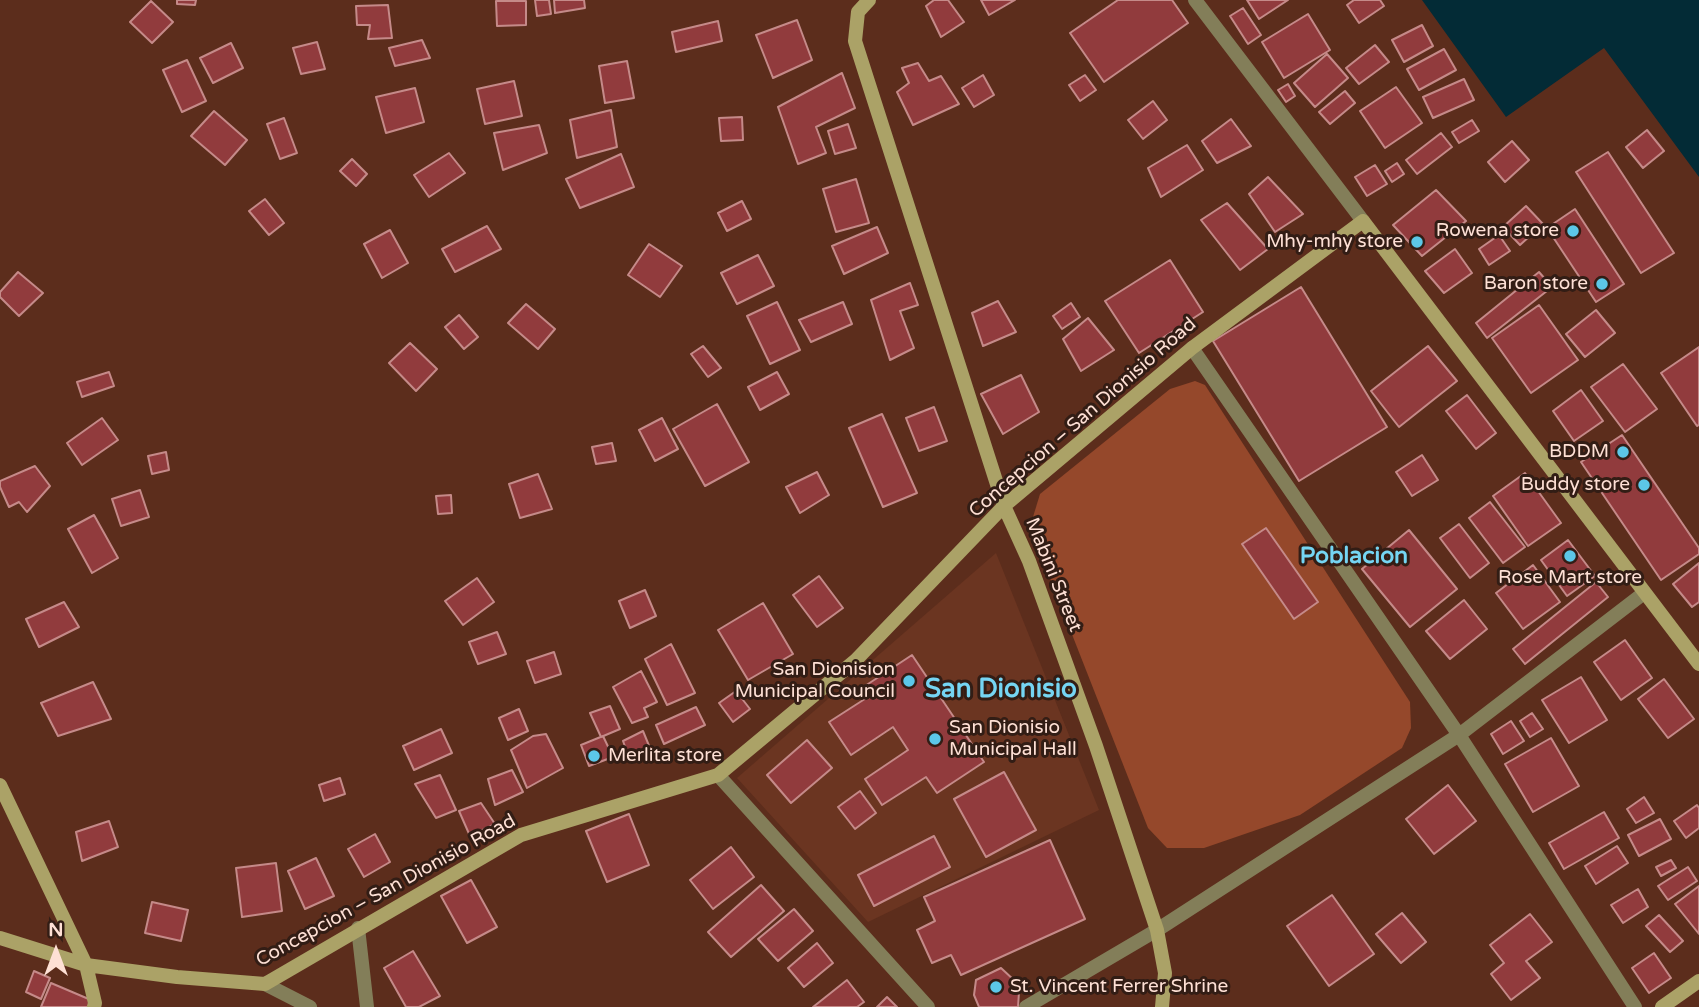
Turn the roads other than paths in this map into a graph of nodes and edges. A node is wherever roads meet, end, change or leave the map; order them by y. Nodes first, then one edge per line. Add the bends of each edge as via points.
1 (869, 0) edge
2 (1195, 0) edge
3 (1363, 221) junction
4 (1192, 348) junction
5 (1004, 506) junction
6 (1644, 593) junction
7 (1699, 664) edge
8 (1459, 735) junction
9 (718, 775) junction
10 (0, 785) edge
11 (358, 928) junction
12 (1157, 930) junction
13 (0, 938) edge
14 (86, 965) junction
15 (1699, 981) edge
16 (265, 984) junction
17 (94, 1007) edge
18 (310, 1007) edge
19 (367, 1007) edge
20 (928, 1007) edge
21 (1026, 1007) edge
22 (1162, 1007) edge
23 (1635, 1007) edge
24 (1662, 1007) edge

1 - 5 main road, Mabini Street via 858,12 855,41
2 - 3 street
3 - 4 main road, Concepcion – San Dionisio Road
3 - 6 main road
4 - 5 main road, Concepcion – San Dionisio Road
4 - 8 street
5 - 9 main road, Concepcion – San Dionisio Road via 855,661
5 - 12 main road, Mabini Street via 1029,561 1092,734
6 - 7 main road
6 - 8 street
8 - 12 street
8 - 23 street
9 - 11 main road, Concepcion – San Dionisio Road via 521,835
9 - 20 street
10 - 14 main road
11 - 16 main road, Concepcion – San Dionisio Road
11 - 19 street
12 - 21 street
12 - 22 main road, Mabini Street via 1165,973
13 - 14 main road, Concepcion – San Dionisio Road
14 - 16 main road, Concepcion – San Dionisio Road
14 - 17 main road
15 - 24 main road
16 - 18 street

